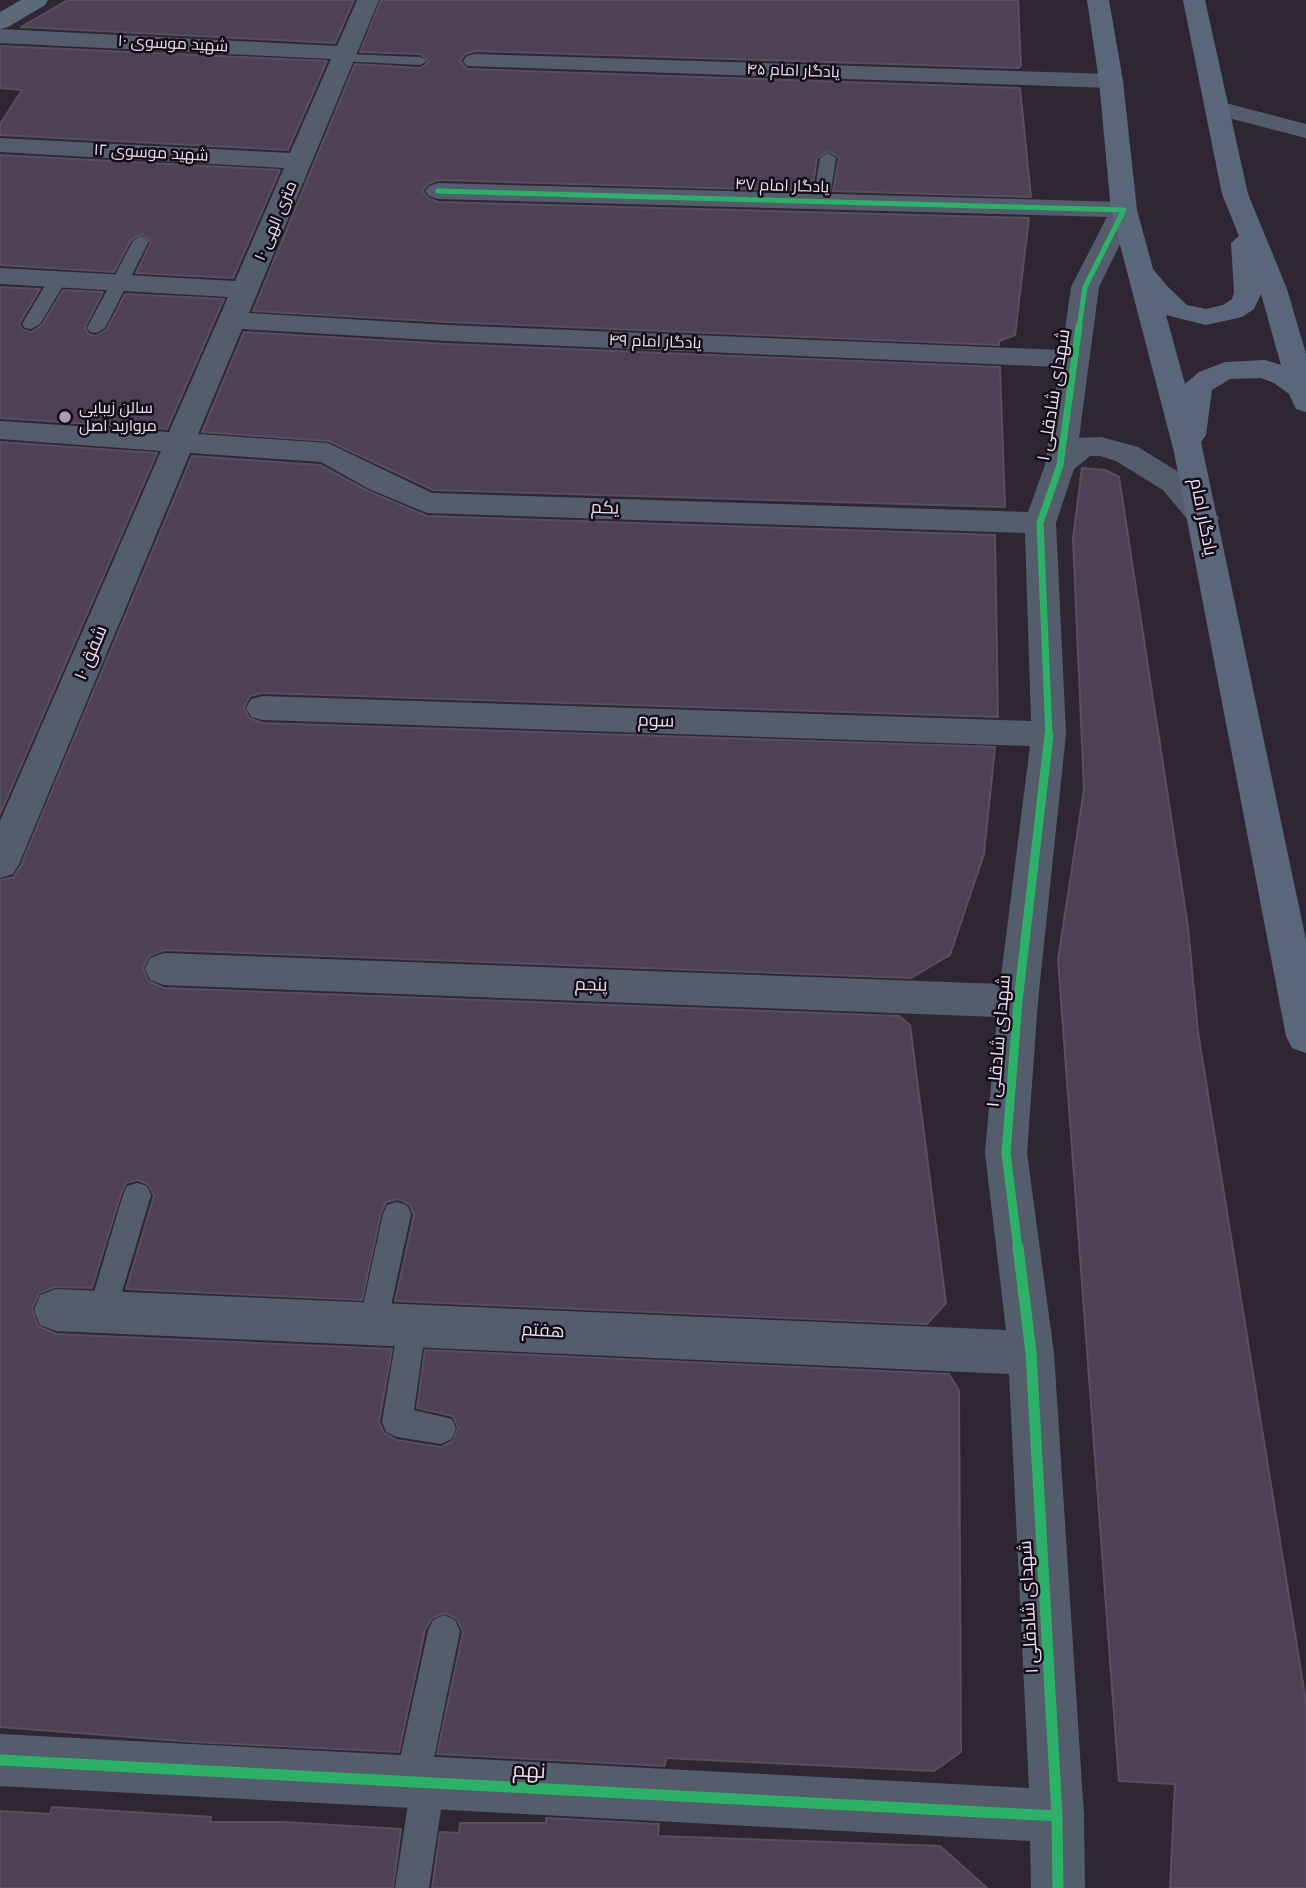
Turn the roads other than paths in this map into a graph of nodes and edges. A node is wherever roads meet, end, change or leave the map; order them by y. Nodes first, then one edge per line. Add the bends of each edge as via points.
1 (37, 0) edge
2 (368, 0) edge
3 (1098, 0) edge
4 (1194, 0) edge
5 (0, 22) edge
6 (0, 36) edge
7 (345, 55) junction
8 (420, 61) dead end
9 (475, 61) dead end
10 (1111, 81) junction
11 (1219, 108) junction
12 (1306, 131) edge
13 (0, 145) edge
14 (828, 158) dead end
15 (302, 161) junction
16 (438, 191) dead end
17 (1235, 194) junction
18 (821, 202) junction
19 (1125, 210) junction
20 (141, 241) dead end
21 (1139, 268) junction
22 (0, 276) edge
23 (58, 279) junction
24 (119, 282) junction
25 (246, 290) junction
26 (234, 320) junction
27 (31, 324) dead end
28 (96, 328) dead end
29 (1077, 359) junction
30 (1304, 396) edge
31 (0, 430) edge
32 (181, 441) junction
33 (1189, 452) junction
34 (1060, 465) junction
35 (1203, 518) junction
36 (1040, 523) junction
37 (263, 708) dead end
38 (1049, 734) junction
39 (3, 848) edge
40 (164, 969) dead end
41 (1017, 1001) junction
42 (1306, 1036) edge
43 (137, 1195) dead end
44 (397, 1214) dead end
45 (56, 1310) dead end
46 (102, 1312) junction
47 (392, 1325) junction
48 (1031, 1353) junction
49 (441, 1429) dead end
50 (444, 1631) dead end
51 (0, 1760) edge
52 (420, 1782) junction
53 (1057, 1816) junction
54 (412, 1888) edge
55 (1058, 1888) edge

1 - 5 main road
2 - 7 street, ۱۰ متری الهی
3 - 10 main road, یادگار امام
4 - 11 main road
6 - 7 street, شهید موسوی ۱۰
7 - 8 lane
7 - 15 street, ۱۰ متری الهی
9 - 10 street, یادگار امام ۴۵
10 - 19 main road, یادگار امام
11 - 12 street
11 - 17 main road
13 - 15 street, شهید موسوی ۱۲
14 - 18 lane
15 - 25 street, ۱۰ متری الهی
16 - 18 street, یادگار امام ۴۷
17 - 21 main road via 1247,267 1244,303 1218,316 1178,311
17 - 30 main road via 1273,289
18 - 19 street, یادگار امام ۴۷
19 - 21 main road, یادگار امام
19 - 29 street, شهدای شادقلی ۱ via 1085,287
20 - 24 lane
21 - 33 main road, یادگار امام
22 - 23 street
23 - 24 street
23 - 27 lane
24 - 25 street
24 - 28 lane
25 - 26 street, ۱۰ متری الهی
26 - 29 street, یادگار امام ۴۹ via 447,334
26 - 32 street, ۱۰ متری الهی
29 - 34 street, شهدای شادقلی ۱
30 - 33 main road via 1284,377 1265,369 1225,371 1209,377 1198,387
31 - 32 street, یکم
32 - 36 street, یکم via 328,453 427,503
32 - 39 street, شفق ۱۰
33 - 35 main road, یادگار امام
34 - 35 street via 1082,447 1101,446 1127,454 1174,483
34 - 36 street, شهدای شادقلی ۱
35 - 42 main road, یادگار امام
36 - 38 street, شهدای شادقلی ۱
37 - 38 street, سوم
38 - 41 street, شهدای شادقلی ۱
40 - 41 street, پنجم
41 - 48 street, شهدای شادقلی ۱ via 1006,1153
43 - 46 lane
44 - 47 lane
45 - 46 street, هفتم
46 - 47 street, هفتم
47 - 48 street, هفتم
47 - 49 lane via 397,1422
48 - 53 street, شهدای شادقلی ۱
50 - 52 lane
51 - 52 street, نهم
52 - 53 street, نهم
52 - 54 lane
53 - 55 street, شهدای شادقلی ۱

